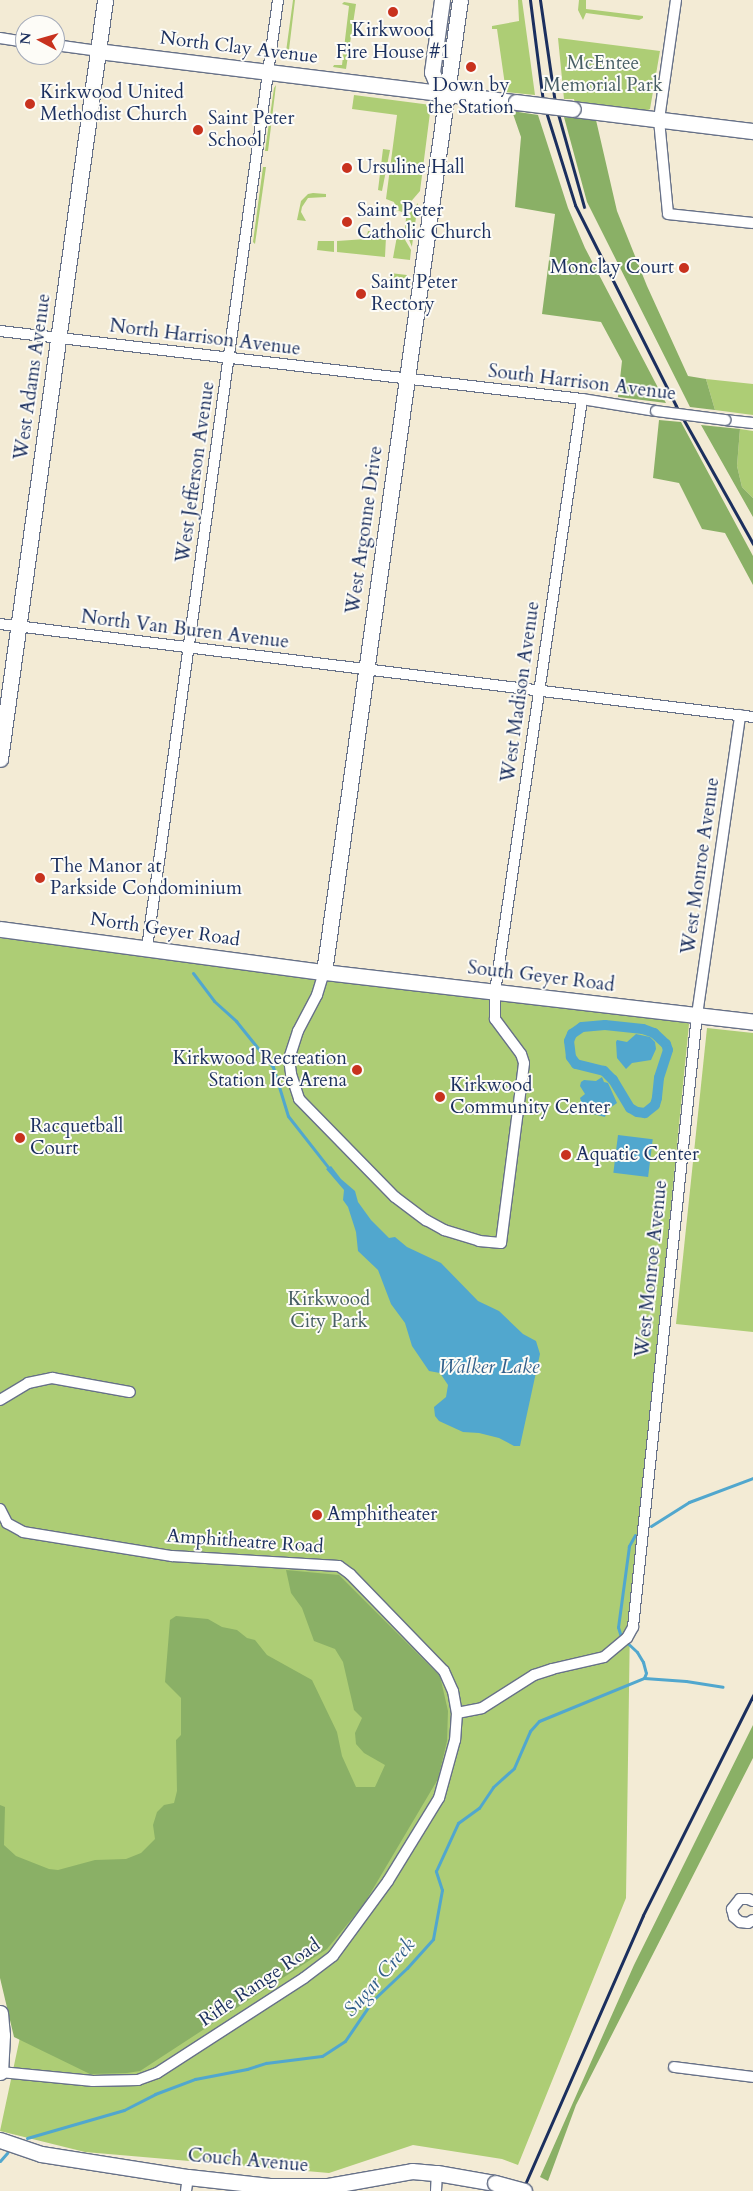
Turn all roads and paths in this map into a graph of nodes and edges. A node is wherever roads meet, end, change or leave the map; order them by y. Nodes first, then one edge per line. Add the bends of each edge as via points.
1 (105, 0) edge
2 (278, 0) edge
3 (442, 0) edge
4 (460, 0) edge
5 (676, 0) edge
6 (0, 38) edge
7 (15, 40) edge
8 (65, 46) edge
9 (98, 51) junction
10 (268, 72) junction
11 (447, 93) junction
12 (659, 120) junction
13 (753, 132) edge
14 (753, 223) edge
15 (0, 331) edge
16 (59, 339) junction
17 (229, 358) junction
18 (406, 380) junction
19 (582, 398) junction
20 (753, 423) edge
21 (0, 624) edge
22 (18, 627) junction
23 (188, 648) junction
24 (367, 669) junction
25 (539, 689) junction
26 (740, 715) junction
27 (753, 717) edge
28 (0, 759) edge
29 (0, 929) edge
30 (147, 948) junction
31 (324, 972) junction
32 (494, 992) junction
33 (697, 1015) junction
34 (753, 1022) edge
35 (130, 1392) dead end
36 (0, 1400) edge
37 (0, 1509) edge
38 (457, 1713) junction
39 (753, 1901) edge
40 (753, 1920) edge
41 (0, 2013) edge
42 (674, 2068) dead end
43 (0, 2072) edge
44 (753, 2077) edge
45 (0, 2140) edge
46 (438, 2173) junction
47 (187, 2184) edge
48 (436, 2191) edge
49 (524, 2191) edge

1 - 9 street, West Adams Avenue
2 - 10 street, West Jefferson Avenue
3 - 11 street via 432,72 436,82
4 - 11 street, West Argonne Drive
5 - 12 street
6 - 7 street
8 - 9 street, North Clay Avenue
9 - 10 street, North Clay Avenue
9 - 16 street, West Adams Avenue
10 - 11 street, North Clay Avenue
10 - 17 street, West Jefferson Avenue
11 - 12 street, North Clay Avenue, bridge
11 - 18 street, West Argonne Drive
12 - 13 street, North Clay Avenue
12 - 14 street via 668,214
15 - 16 street, North Harrison Avenue
16 - 17 street, North Harrison Avenue
16 - 22 street, West Adams Avenue
17 - 18 street, North Harrison Avenue
17 - 23 street, West Jefferson Avenue
18 - 19 street, South Harrison Avenue
18 - 24 street, West Argonne Drive
19 - 20 street, South Harrison Avenue, bridge
19 - 25 street, West Madison Avenue
21 - 22 street, North Van Buren Avenue
22 - 23 street, North Van Buren Avenue
22 - 28 street, West Adams Avenue
23 - 24 street, North Van Buren Avenue
23 - 30 street, West Jefferson Avenue
24 - 25 street, North Van Buren Avenue
24 - 31 street, West Argonne Drive
25 - 26 street, North Van Buren Avenue
25 - 32 street, West Madison Avenue
26 - 27 street, North Van Buren Avenue
26 - 33 street, West Monroe Avenue
29 - 30 street, North Geyer Road
30 - 31 street, North Geyer Road
31 - 32 street, South Geyer Road
31 - 32 street, West Madison Avenue via 289,1059 299,1099 395,1197 426,1220 444,1230 479,1241 501,1243 524,1063 495,1018
32 - 33 street, South Geyer Road
33 - 34 street, South Geyer Road
33 - 38 street, West Monroe Avenue via 633,1627 627,1638 604,1657 534,1675 482,1708
35 - 36 street via 40,1378
37 - 38 street, Amphitheatre Road via 7,1523 23,1532 172,1556 339,1566 444,1671 453,1691
38 - 43 street, Rifle Range Road via 455,1740 439,1798 388,1881 333,1956 157,2073 138,2080 93,2081
39 - 40 street via 740,1899 732,1909 740,1922
41 - 43 street
42 - 44 street
45 - 47 street, Couch Avenue via 41,2154
46 - 47 street, Couch Avenue via 412,2171 328,2186
46 - 48 street
46 - 49 street, Couch Avenue, bridge

